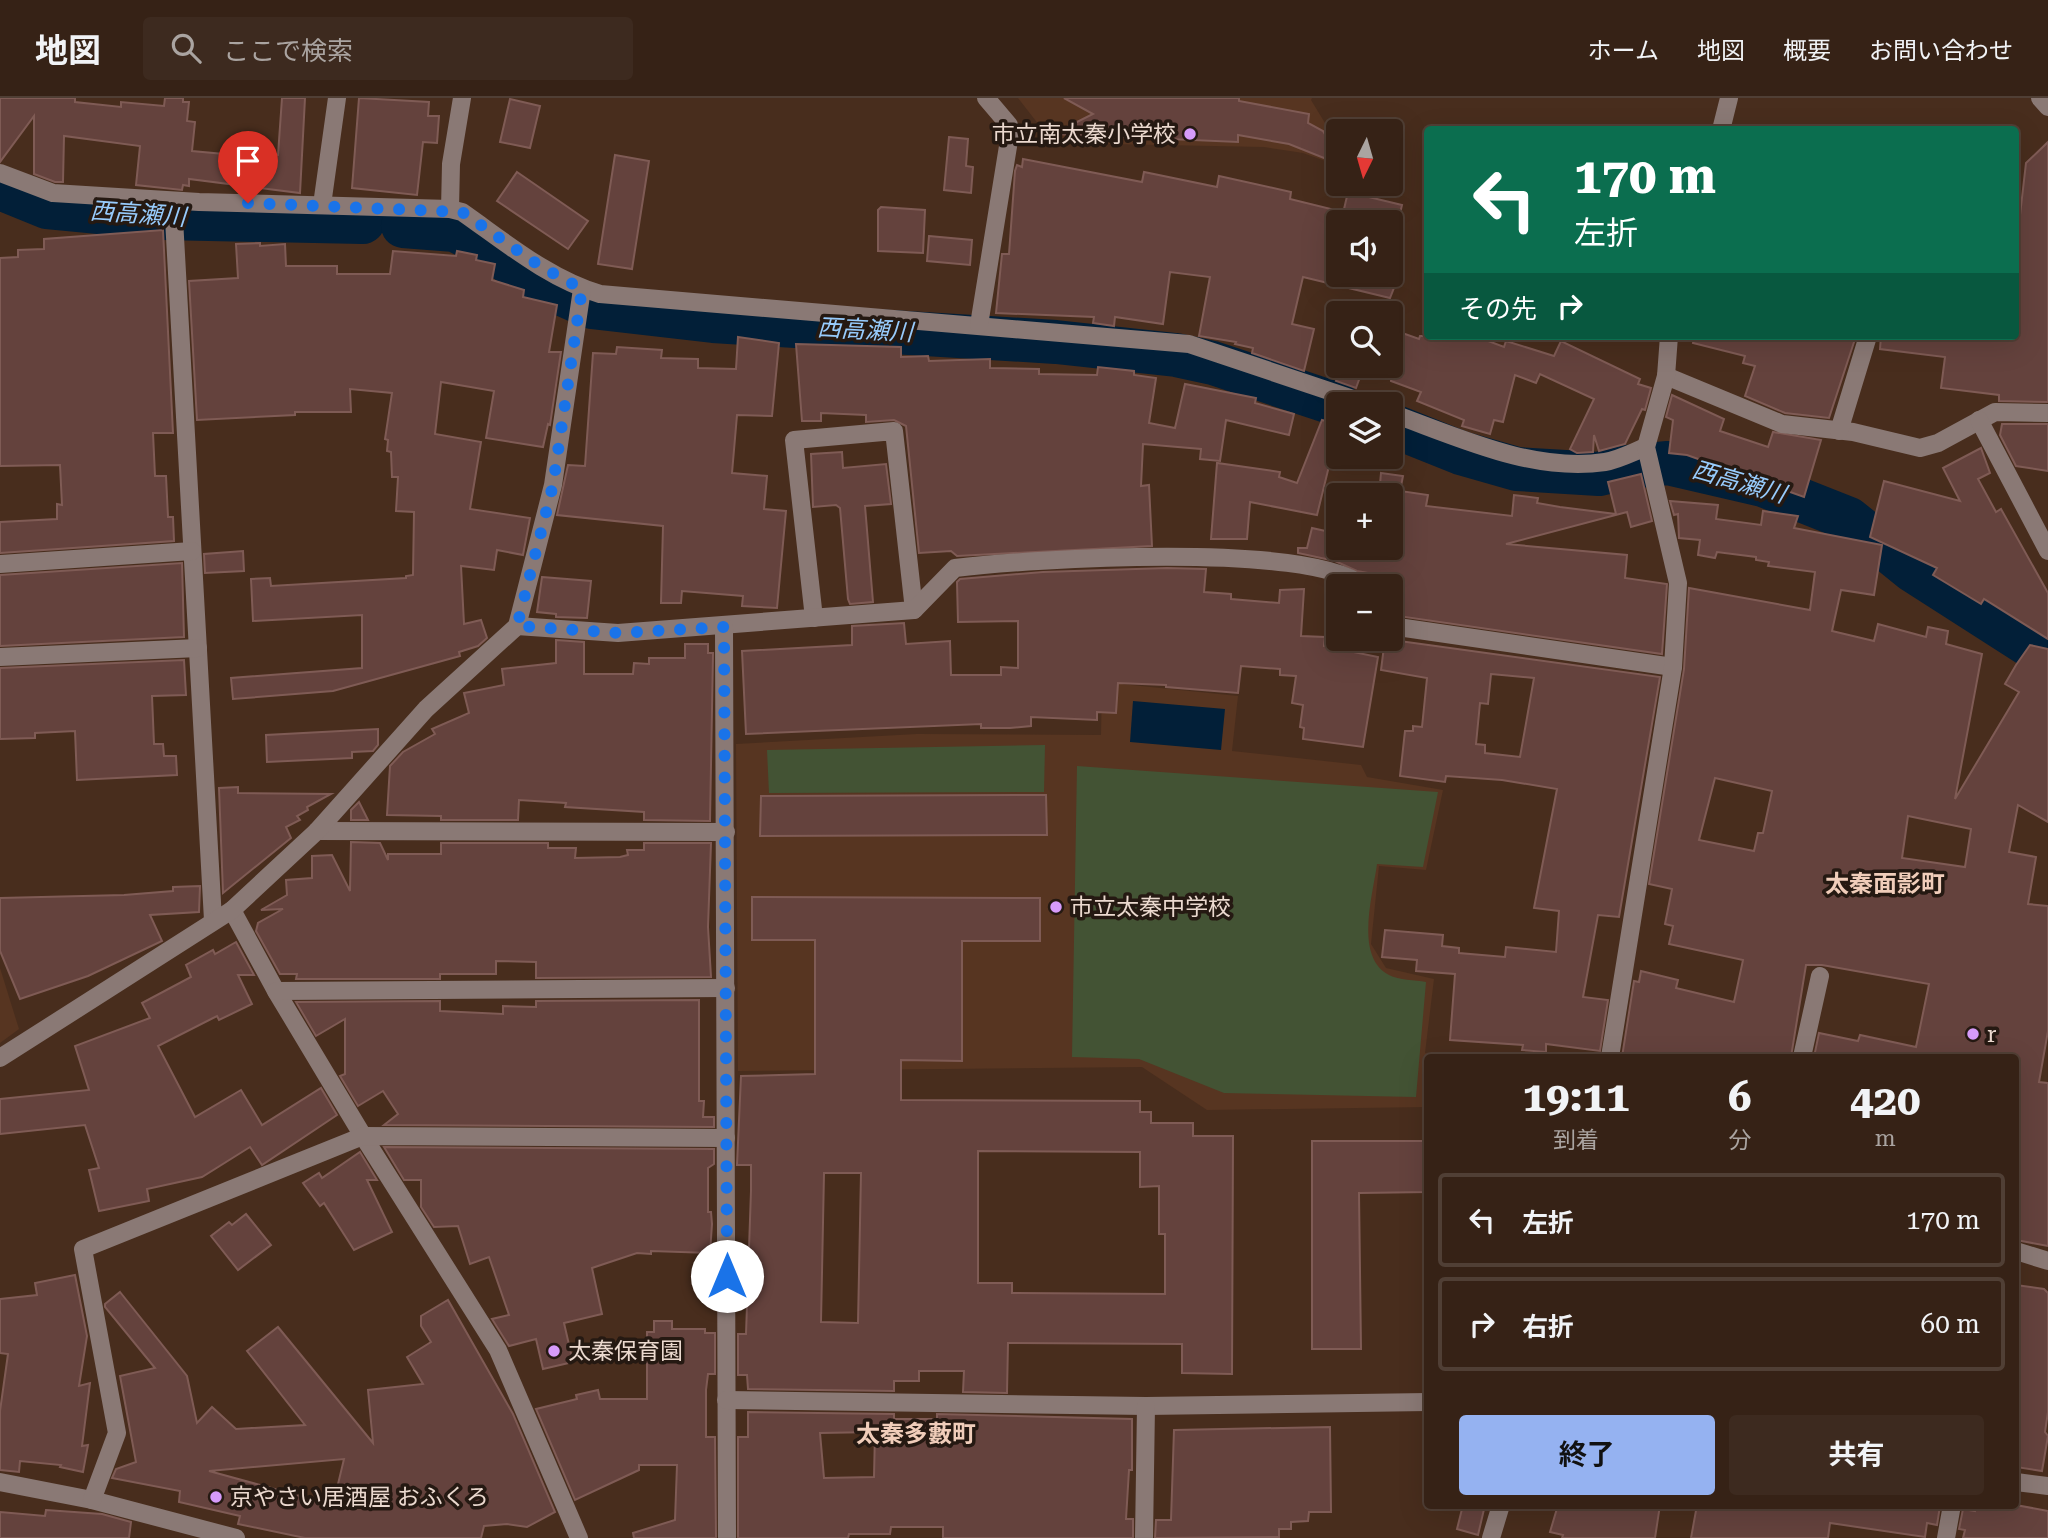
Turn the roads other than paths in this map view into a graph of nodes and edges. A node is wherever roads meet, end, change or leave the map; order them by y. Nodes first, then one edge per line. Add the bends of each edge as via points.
1 (337, 98) edge
2 (462, 98) edge
3 (986, 98) edge
4 (1729, 98) edge
5 (2040, 98) edge
6 (2048, 107) edge
7 (1722, 126) edge
8 (0, 173) edge
9 (173, 201) junction
10 (322, 205) junction
11 (450, 209) junction
12 (582, 289) junction
13 (979, 325) junction
14 (1669, 340) edge
15 (1867, 340) edge
16 (1666, 376) junction
17 (1332, 392) edge
18 (2048, 412) edge
19 (1403, 417) edge
20 (1979, 420) junction
21 (1839, 431) junction
22 (1647, 452) junction
23 (192, 551) junction
24 (2048, 551) edge
25 (0, 564) edge
26 (1342, 574) edge
27 (914, 610) junction
28 (814, 618) junction
29 (517, 626) junction
30 (724, 627) junction
31 (1403, 628) edge
32 (198, 649) junction
33 (0, 657) edge
34 (1674, 667) junction
35 (317, 831) junction
36 (726, 832) junction
37 (232, 910) junction
38 (213, 920) junction
39 (1820, 976) dead end
40 (726, 988) junction
41 (276, 991) junction
42 (1610, 1054) edge
43 (1803, 1054) edge
44 (0, 1058) edge
45 (363, 1136) junction
46 (726, 1138) junction
47 (2019, 1252) edge
48 (2048, 1261) edge
49 (726, 1400) junction
50 (1424, 1402) edge
51 (1146, 1406) junction
52 (0, 1482) edge
53 (2019, 1482) edge
54 (2048, 1486) edge
55 (92, 1500) junction
56 (1500, 1509) edge
57 (1951, 1509) edge
58 (236, 1538) edge
59 (579, 1538) edge
60 (727, 1538) edge
61 (1144, 1538) edge
62 (1491, 1538) edge
63 (1946, 1538) edge

1 - 10 street
2 - 11 street via 451,164
3 - 13 street via 1009,125 1010,134
4 - 7 street
5 - 6 street
8 - 9 street via 53,193
9 - 10 street
9 - 23 street
10 - 11 street
11 - 12 street via 462,212
12 - 13 street
12 - 29 street via 553,485
13 - 17 street via 1189,344
14 - 16 street
15 - 21 street
16 - 21 street via 1782,424
16 - 22 street
18 - 20 street via 1996,412
19 - 22 street via 1528,459 1607,462
20 - 21 street via 1920,448
20 - 24 street
22 - 34 street via 1678,583
23 - 25 street
23 - 32 street
26 - 27 street via 1259,559 1001,563 955,568
27 - 28 street
27 - 28 street via 894,431 881,432 794,440
28 - 30 street
29 - 30 street via 618,633
29 - 35 street via 426,709
30 - 36 street
31 - 34 street
32 - 33 street
32 - 38 street
34 - 42 street
35 - 36 street
35 - 37 street
36 - 40 street
37 - 38 street
37 - 41 street
38 - 44 street
39 - 43 street
40 - 41 street
40 - 46 street
41 - 45 street
45 - 46 street
45 - 55 street via 83,1249 117,1433
45 - 59 street via 498,1350
46 - 49 street
47 - 48 street
49 - 51 street
49 - 60 street
50 - 51 street
51 - 61 street
52 - 55 street
53 - 54 street
55 - 58 street
56 - 62 street
57 - 63 street

